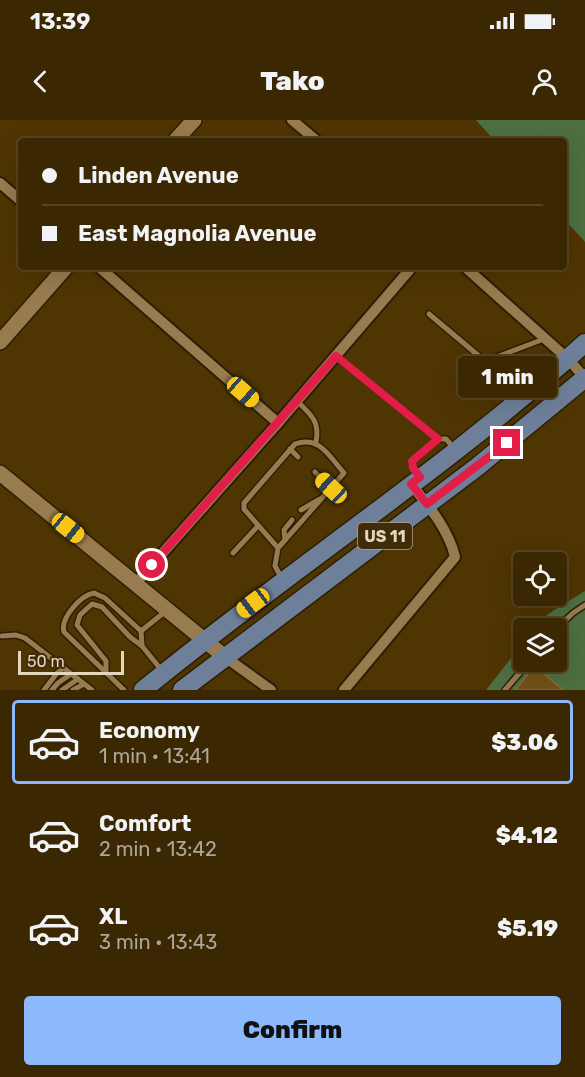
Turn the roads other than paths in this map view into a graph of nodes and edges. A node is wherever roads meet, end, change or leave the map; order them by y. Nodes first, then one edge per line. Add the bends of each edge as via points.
1 (194, 120) edge
2 (292, 120) edge
3 (178, 138) edge
4 (313, 138) edge
5 (0, 183) edge
6 (18, 198) edge
7 (63, 270) edge
8 (102, 270) edge
9 (409, 270) edge
10 (468, 270) edge
11 (429, 314) dead end
12 (546, 338) junction
13 (0, 342) edge
14 (585, 343) edge
15 (336, 356) junction
16 (568, 358) junction
17 (492, 367) junction
18 (585, 378) edge
19 (520, 399) junction
20 (297, 401) junction
21 (278, 423) junction
22 (438, 439) junction
23 (316, 442) junction
24 (290, 449) junction
25 (456, 450) junction
26 (298, 457) dead end
27 (315, 472) dead end
28 (0, 473) edge
29 (416, 481) junction
30 (331, 488) junction
31 (322, 498) junction
32 (427, 504) junction
33 (301, 510) dead end
34 (292, 520) dead end
35 (258, 526) junction
36 (285, 540) junction
37 (278, 548) junction
38 (232, 553) dead end
39 (283, 580) junction
40 (136, 583) junction
41 (585, 605) edge
42 (167, 610) junction
43 (567, 619) edge
44 (141, 631) junction
45 (2, 636) dead end
46 (203, 641) junction
47 (142, 645) junction
48 (225, 657) junction
49 (64, 668) junction
50 (520, 672) edge
51 (106, 673) junction
52 (164, 673) junction
53 (71, 674) junction
54 (78, 679) junction
55 (84, 684) junction
56 (184, 689) edge
57 (44, 690) edge
58 (52, 690) edge
59 (62, 690) edge
60 (73, 690) edge
61 (91, 690) edge
62 (124, 690) edge
63 (143, 690) edge
64 (271, 690) edge
65 (344, 690) edge
66 (505, 690) edge

1 - 3 street
2 - 4 street
5 - 6 street
7 - 13 street
8 - 21 street
9 - 15 street
10 - 12 street
11 - 17 lane
12 - 16 street
12 - 17 lane via 494,358
14 - 16 main road, US 11
15 - 20 street
15 - 22 lane
16 - 18 street
16 - 19 main road, US 11
17 - 19 lane
18 - 32 main road, US 11
19 - 25 main road, US 11
20 - 21 street
20 - 23 lane via 318,426
21 - 40 street
22 - 25 lane via 446,439
22 - 29 lane via 412,461
23 - 24 lane via 305,440
23 - 30 lane via 344,472
24 - 26 lane
24 - 35 lane via 244,503 244,509
25 - 29 main road, US 11
27 - 30 lane
28 - 40 street
29 - 32 street
29 - 39 main road, US 11
30 - 31 lane
31 - 33 lane
31 - 36 lane
32 - 48 main road, US 11
32 - 65 street via 455,557
34 - 36 lane via 284,530
35 - 37 lane
35 - 38 lane
36 - 37 lane
37 - 39 lane via 275,566
39 - 46 main road, US 11
40 - 42 street
41 - 43 lane
42 - 44 lane
42 - 46 street
44 - 47 lane
44 - 51 lane via 99,594 83,597 62,626
45 - 49 lane via 25,638
46 - 48 street
46 - 52 main road, US 11
47 - 51 lane via 102,607 92,604 80,615 77,625 106,661
47 - 52 lane
48 - 56 main road, US 11
48 - 64 street
49 - 53 lane
49 - 57 lane
50 - 66 lane
51 - 62 lane
52 - 63 main road, US 11
53 - 54 lane
53 - 58 lane
54 - 55 lane
54 - 59 lane
55 - 60 lane
55 - 61 lane

